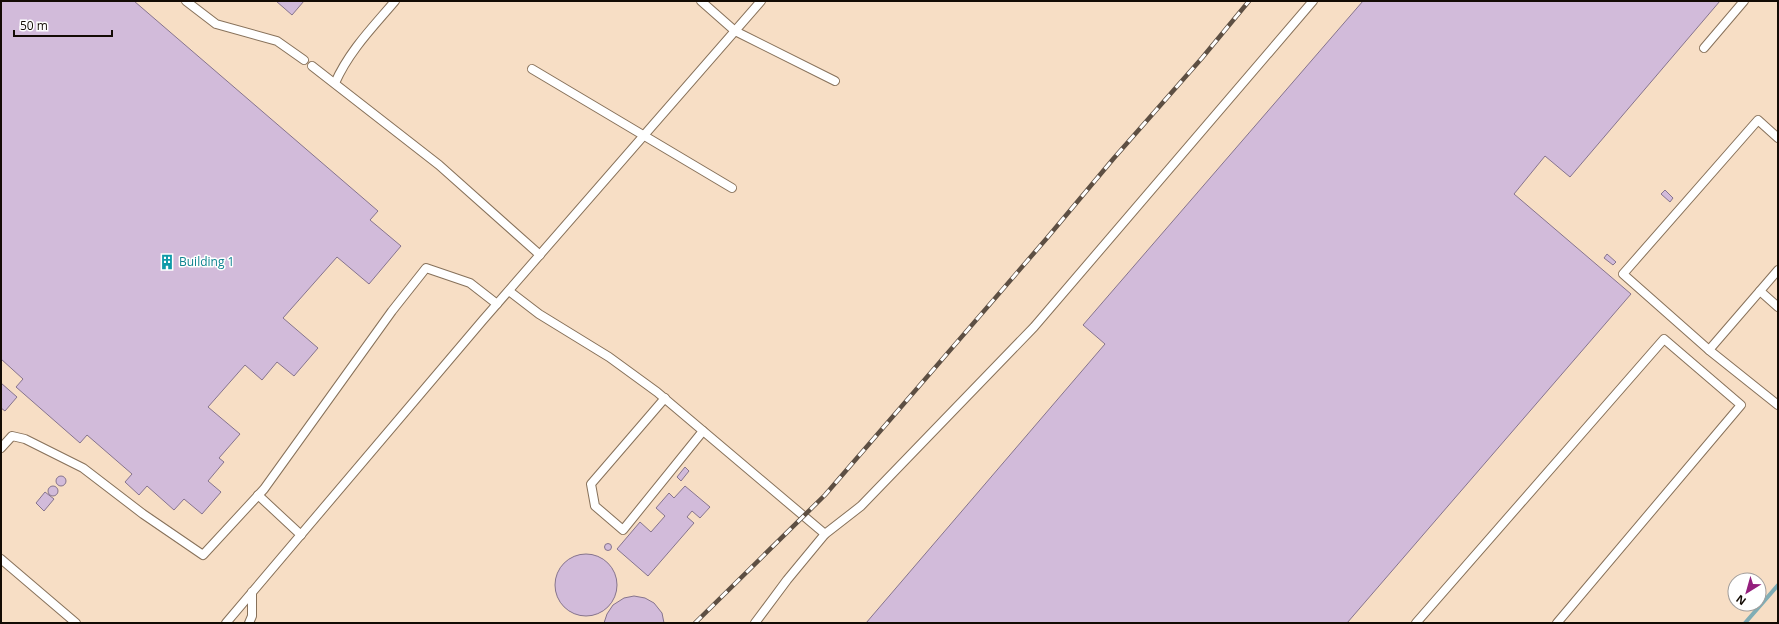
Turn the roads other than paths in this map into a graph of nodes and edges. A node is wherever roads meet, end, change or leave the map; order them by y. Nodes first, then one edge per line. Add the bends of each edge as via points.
1 (186, 1) edge
2 (395, 1) edge
3 (701, 1) edge
4 (761, 1) edge
5 (1313, 1) edge
6 (1744, 1) edge
7 (735, 31) junction
8 (1704, 48) dead end
9 (304, 60) dead end
10 (312, 66) dead end
11 (532, 70) dead end
12 (835, 81) dead end
13 (335, 83) junction
14 (644, 136) junction
15 (1778, 138) edge
16 (732, 188) dead end
17 (540, 256) junction
18 (1778, 270) edge
19 (509, 291) junction
20 (1760, 291) junction
21 (497, 304) junction
22 (1778, 307) edge
23 (1709, 350) junction
24 (664, 398) junction
25 (1778, 405) edge
26 (703, 431) junction
27 (1, 448) edge
28 (258, 495) junction
29 (825, 534) junction
30 (301, 535) junction
31 (1, 559) edge
32 (252, 592) junction
33 (76, 623) edge
34 (226, 623) edge
35 (249, 623) edge
36 (755, 623) edge
37 (1416, 623) edge
38 (1557, 623) edge

1 - 9 lane via 216,24 277,41
2 - 13 lane via 343,65
3 - 7 lane
4 - 7 lane
5 - 29 lane via 1034,327 861,506
6 - 8 lane
7 - 12 lane
7 - 14 lane
10 - 13 lane
11 - 14 lane
13 - 17 lane via 439,165
14 - 16 lane
14 - 17 lane
15 - 23 lane via 1758,120 1623,274
17 - 19 lane
18 - 20 lane
19 - 21 lane
19 - 24 lane via 539,314 609,357
20 - 22 lane
20 - 23 lane
21 - 28 lane via 470,283 426,268
21 - 30 lane
23 - 25 lane
24 - 26 lane
24 - 26 lane via 591,484 595,506 624,530
26 - 29 lane
27 - 28 lane via 12,436 25,439 83,468 143,514 203,555
28 - 30 lane
29 - 36 lane
30 - 32 lane
31 - 33 lane
32 - 34 lane
32 - 35 lane via 252,616
37 - 38 lane via 1664,339 1741,405

